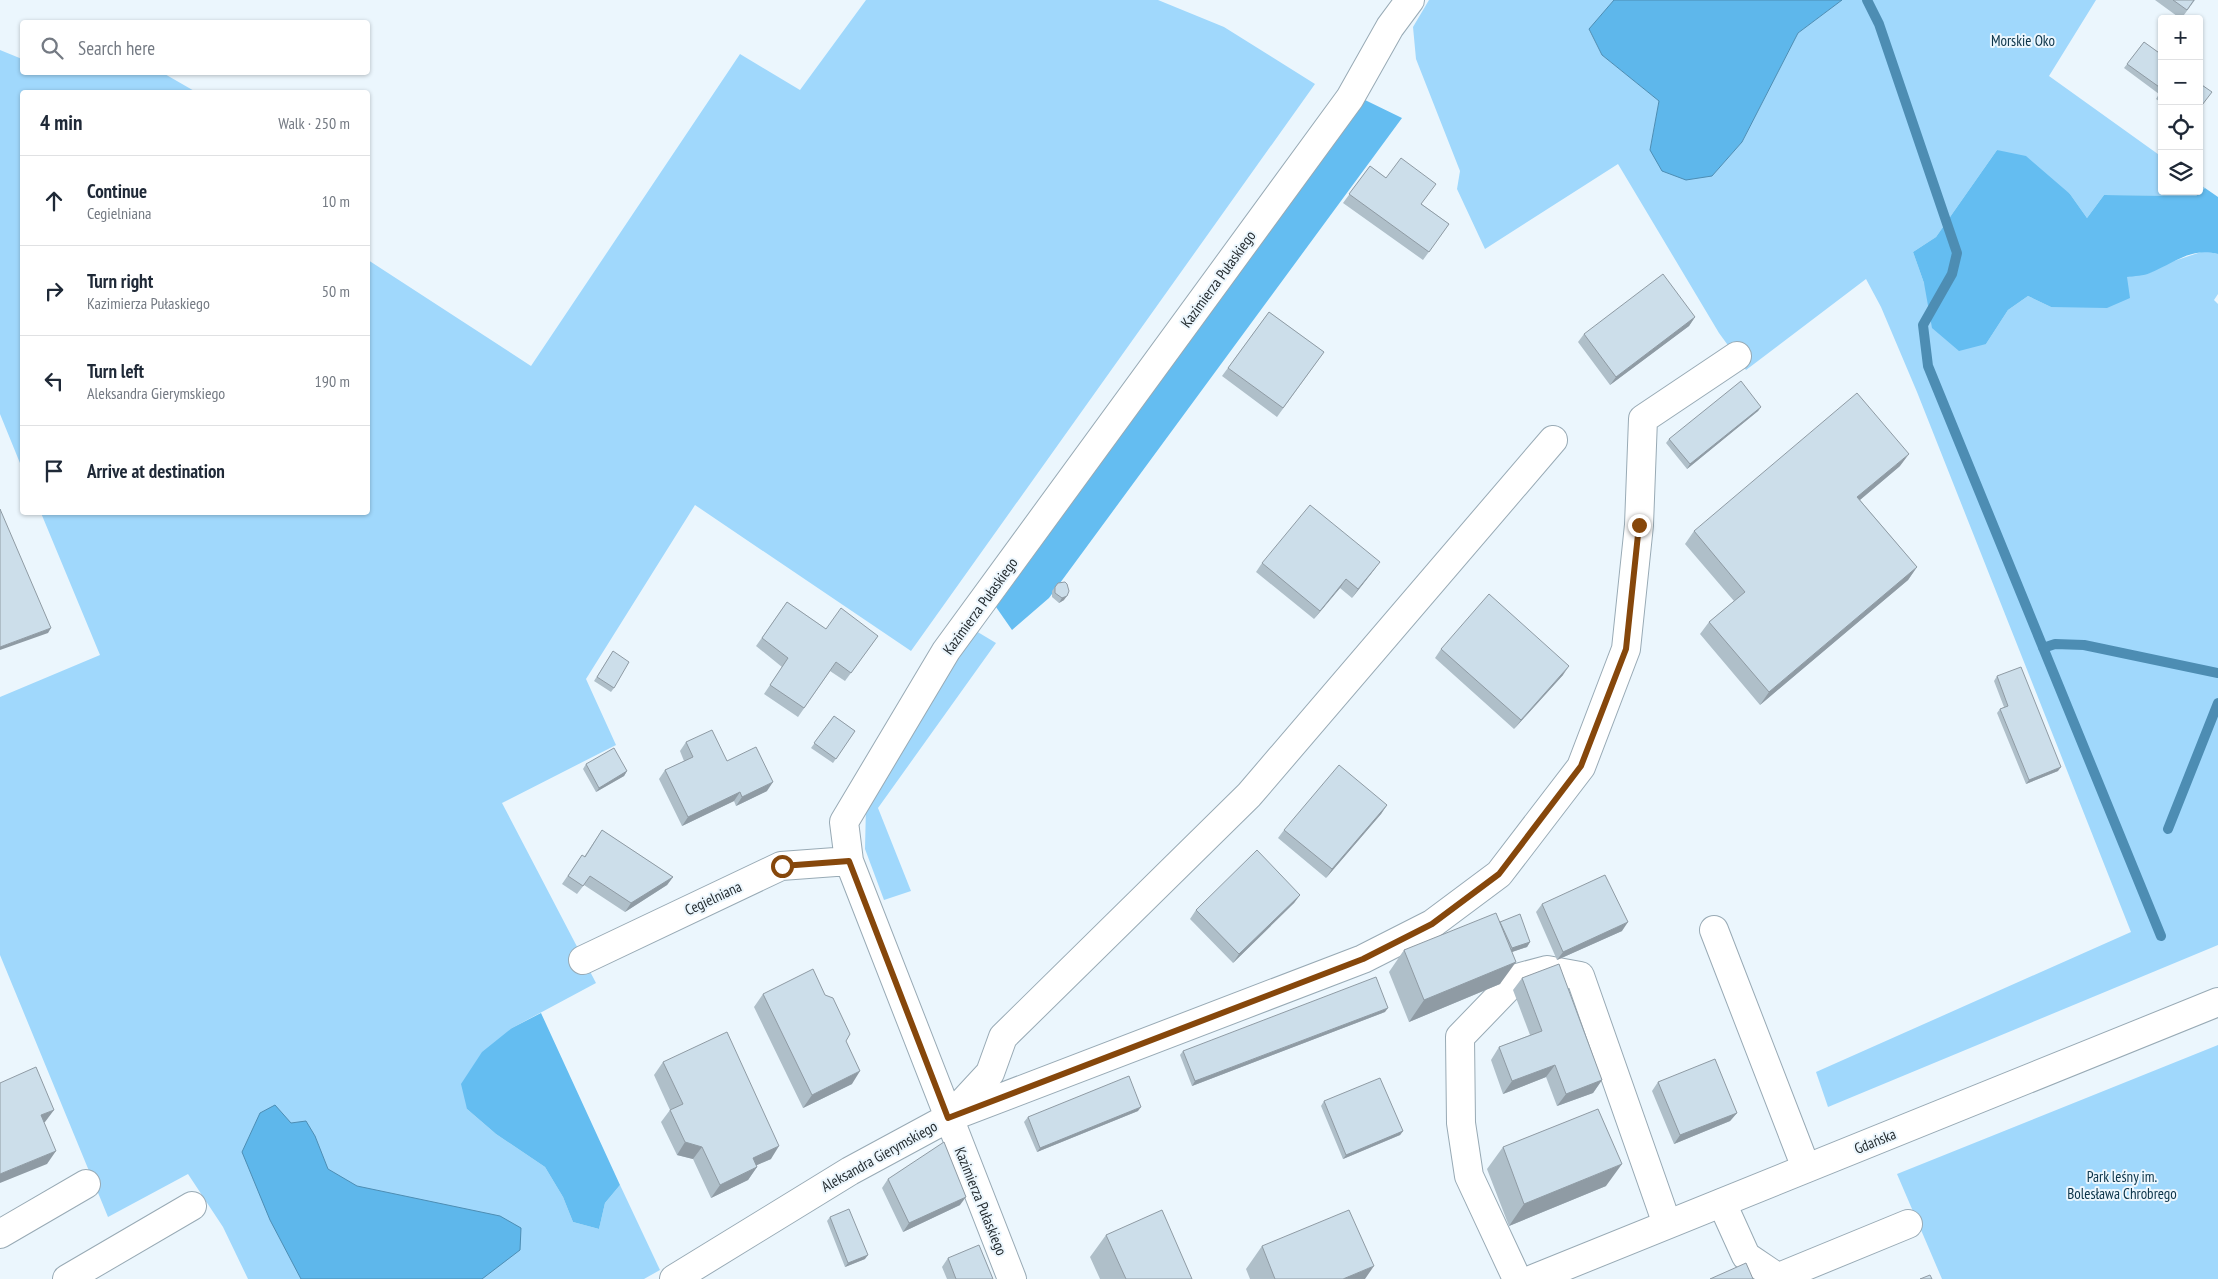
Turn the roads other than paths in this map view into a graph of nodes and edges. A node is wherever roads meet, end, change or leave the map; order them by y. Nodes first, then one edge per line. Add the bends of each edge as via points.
1 (1410, 0) edge
2 (1737, 356) dead end
3 (1553, 440) dead end
4 (849, 861) junction
5 (1714, 930) dead end
6 (584, 960) dead end
7 (2218, 1002) edge
8 (948, 1118) junction
9 (1806, 1168) junction
10 (86, 1184) dead end
11 (1722, 1203) junction
12 (192, 1206) dead end
13 (1668, 1224) junction
14 (1908, 1224) dead end
15 (0, 1234) edge
16 (1779, 1278) edge
17 (67, 1279) edge
18 (674, 1279) edge
19 (1012, 1279) edge
20 (1517, 1279) edge
21 (1533, 1279) edge

1 - 4 street, Kazimierza Pułaskiego via 1390,27 1350,98 946,651 844,822
2 - 8 street, Aleksandra Gierymskiego via 1643,419 1639,525 1626,649 1581,766 1499,874 1432,924 1363,959
3 - 8 street via 1249,794 1003,1037 990,1073
4 - 6 street, Cegielniana via 782,866
4 - 8 street, Kazimierza Pułaskiego
5 - 9 street
7 - 9 street, Gdańska
8 - 18 street, Aleksandra Gierymskiego via 850,1171
8 - 19 street, Kazimierza Pułaskiego
9 - 11 street, Gdańska
10 - 15 street
11 - 13 street, Gdańska
11 - 16 street via 1746,1256
12 - 17 street
13 - 20 street via 1580,976 1547,970 1517,978 1460,1037 1461,1124 1469,1176
13 - 21 street, Gdańska
14 - 16 street

